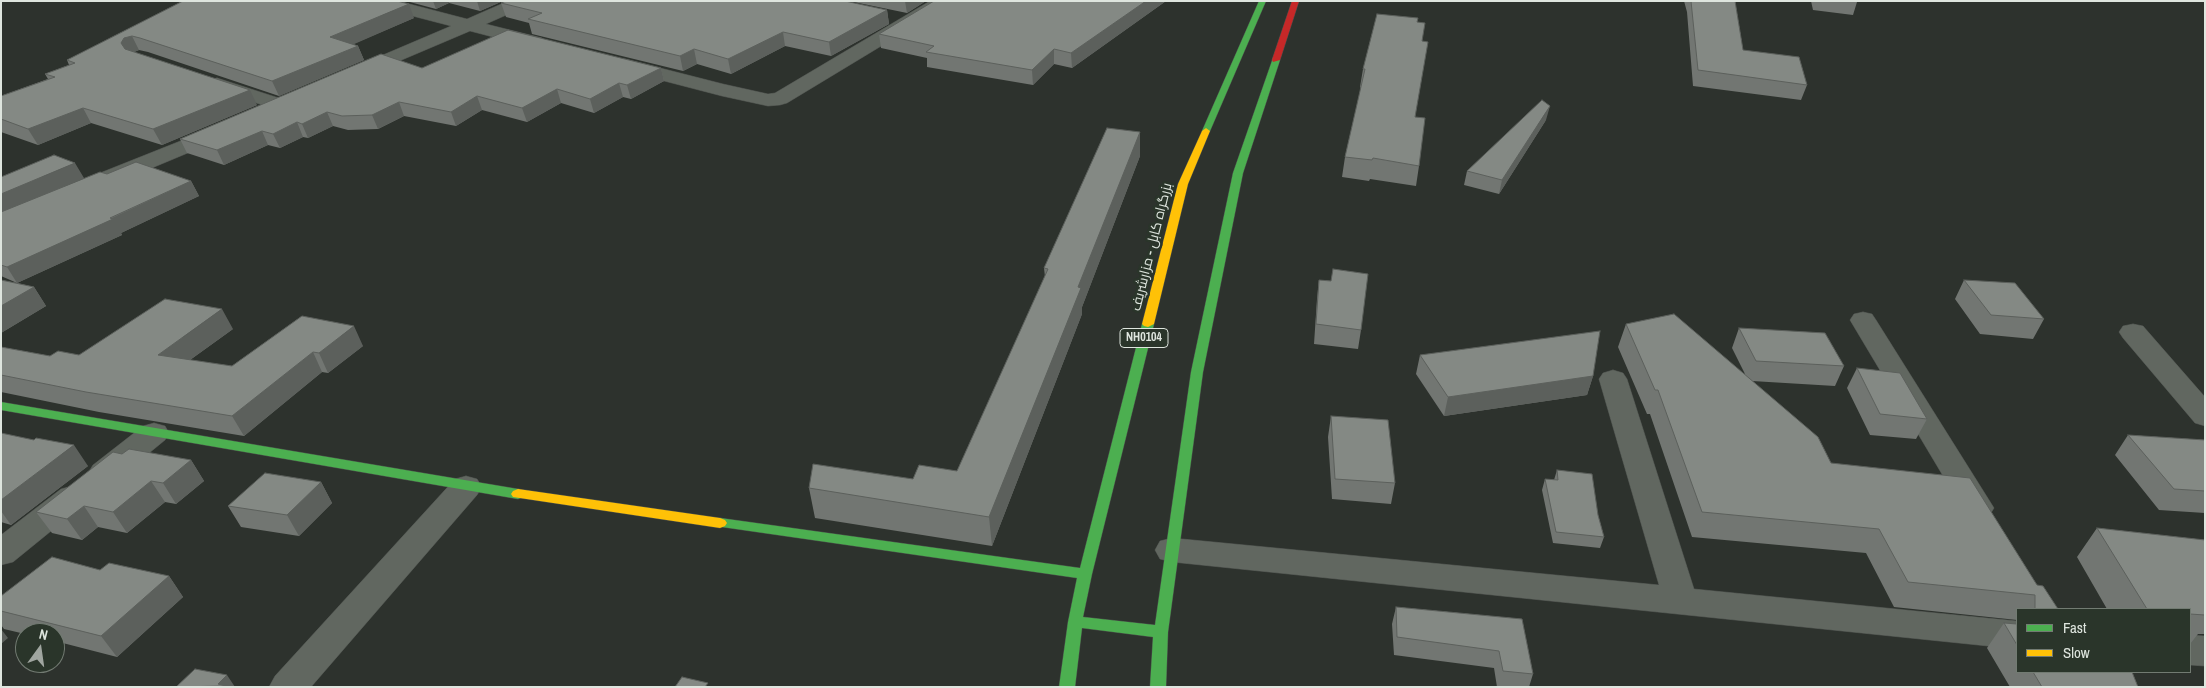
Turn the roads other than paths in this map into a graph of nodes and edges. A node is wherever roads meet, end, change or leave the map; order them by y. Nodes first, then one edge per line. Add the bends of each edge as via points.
1 (376, 1) edge
2 (523, 1) edge
3 (942, 1) edge
4 (1263, 1) edge
5 (1296, 1) edge
6 (883, 16) edge
7 (910, 21) junction
8 (468, 25) junction
9 (552, 47) edge
10 (609, 61) edge
11 (196, 77) edge
12 (343, 78) edge
13 (91, 186) edge
14 (1863, 320) dead end
15 (2133, 332) dead end
16 (1613, 379) dead end
17 (1, 406) edge
18 (2205, 416) edge
19 (154, 434) junction
20 (466, 487) junction
21 (1993, 533) edge
22 (1172, 550) junction
23 (1, 553) edge
24 (1085, 574) junction
25 (1681, 602) junction
26 (1075, 622) junction
27 (1161, 632) junction
28 (2016, 635) edge
29 (2191, 650) edge
30 (2205, 651) edge
31 (288, 687) edge
32 (1067, 687) edge
33 (1158, 687) edge

1 - 8 street
2 - 8 street
3 - 7 street
4 - 24 main road, بزرگراه کابل - مزارشریف / NH0104 via 1238,70 1183,184
5 - 22 main road via 1266,73 1238,172 1198,372
6 - 7 street
7 - 10 street via 780,99 768,100 722,90
8 - 9 street
8 - 12 street
11 - 13 street via 290,101
14 - 21 street
15 - 18 street
16 - 25 street
17 - 19 main road
19 - 20 main road
19 - 23 street
20 - 24 main road
20 - 31 street
22 - 25 street
22 - 27 main road
24 - 26 main road, بزرگراه کابل - مزارشریف / NH0104
25 - 28 street
26 - 27 main road
26 - 32 main road, بزرگراه کابل - مزارشریف / NH0104
27 - 33 main road
29 - 30 street

